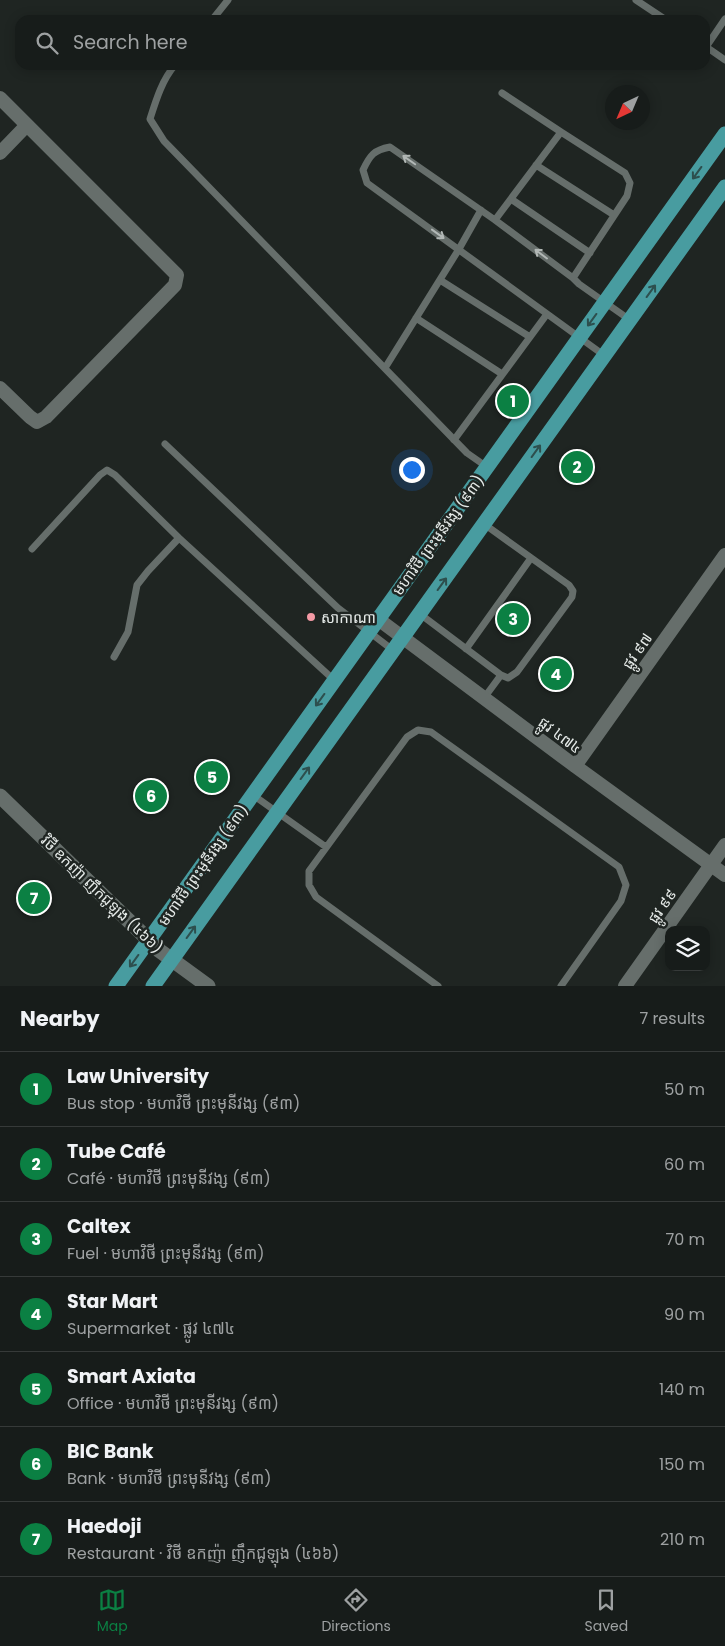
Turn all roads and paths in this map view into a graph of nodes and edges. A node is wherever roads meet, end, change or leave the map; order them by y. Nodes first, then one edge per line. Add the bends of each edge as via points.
1 (228, 0) edge
2 (636, 0) edge
3 (216, 15) edge
4 (658, 15) edge
5 (725, 19) edge
6 (710, 39) edge
7 (710, 50) edge
8 (725, 60) edge
9 (170, 70) edge
10 (502, 93) dead end
11 (0, 98) edge
12 (27, 125) junction
13 (561, 132) junction
14 (725, 134) edge
15 (0, 153) edge
16 (536, 165) junction
17 (725, 187) edge
18 (511, 199) junction
19 (481, 210) junction
20 (614, 215) junction
21 (495, 220) junction
22 (459, 249) junction
23 (590, 253) junction
24 (573, 278) junction
25 (440, 280) junction
26 (605, 302) junction
27 (547, 314) junction
28 (416, 318) junction
29 (630, 320) junction
30 (530, 337) junction
31 (579, 337) junction
32 (605, 356) junction
33 (385, 368) junction
34 (502, 374) junction
35 (0, 388) edge
36 (454, 440) junction
37 (165, 444) dead end
38 (487, 467) junction
39 (484, 524) junction
40 (179, 538) junction
41 (32, 549) dead end
42 (725, 555) edge
43 (531, 558) junction
44 (420, 614) junction
45 (378, 619) junction
46 (369, 632) junction
47 (403, 638) junction
48 (466, 649) junction
49 (394, 651) junction
50 (114, 657) dead end
51 (501, 675) junction
52 (335, 680) junction
53 (484, 698) junction
54 (576, 766) junction
55 (253, 794) junction
56 (0, 796) edge
57 (277, 812) junction
58 (725, 845) edge
59 (326, 848) junction
60 (711, 865) junction
61 (725, 875) edge
62 (149, 940) junction
63 (172, 959) junction
64 (116, 986) edge
65 (153, 986) edge
66 (208, 986) edge
67 (438, 986) edge
68 (561, 986) edge
69 (625, 986) edge

1 - 3 lane
2 - 4 lane
5 - 6 lane
7 - 8 lane
9 - 33 lane via 150,119 164,141
10 - 13 lane
11 - 12 street
12 - 15 street
12 - 35 street via 177,275 175,285 37,422
13 - 16 lane
13 - 20 lane via 625,173 630,183 627,196
14 -> 26 highway, មហាវិថី ព្រះមុនីវង្ស (៩៣)
16 - 18 lane
16 - 20 lane
29 -> 17 highway, មហាវិថី ព្រះមុនីវង្ស (៩៣)
18 - 21 lane
18 - 23 lane
19 - 21 lane
19 - 22 lane
19 -> 22 lane via 390,147 379,149 369,158 363,170 367,182
20 - 23 lane
24 -> 21 lane
22 - 25 lane
22 - 27 lane
23 - 24 lane
24 - 26 lane
25 - 28 lane
25 - 30 lane
26 - 29 lane
26 -> 31 highway, មហាវិថី ព្រះមុនីវង្ស (៩៣)
27 - 30 lane
27 - 31 lane
28 - 33 lane
28 - 34 lane
29 - 32 highway, មហាវិថី ព្រះមុនីវង្ស (៩៣)
30 - 34 lane
31 - 32 lane
31 - 38 highway, មហាវិថី ព្រះមុនីវង្ស (៩៣)
39 -> 32 highway, មហាវិថី ព្រះមុនីវង្ស (៩៣)
33 - 36 lane
34 - 36 lane
36 - 38 lane
37 - 46 lane via 338,608
38 - 45 highway, មហាវិថី ព្រះមុនីវង្ស (៩៣)
39 - 43 lane
44 -> 39 highway, មហាវិថី ព្រះមុនីវង្ស (៩៣)
40 - 41 lane via 107,470
40 - 50 lane via 137,585 128,632
40 - 52 lane
42 - 54 street, ផ្លូវ ៩៧
43 - 48 lane
43 - 51 lane via 569,585 572,597 517,672 508,678
44 - 47 highway, មហាវិថី ព្រះមុនីវង្ស (៩៣)
44 - 48 lane
45 - 46 highway, មហាវិថី ព្រះមុនីវង្ស (៩៣)
45 - 47 street, ផ្លូវ ៤៧៤
46 - 49 lane
46 - 52 highway, មហាវិថី ព្រះមុនីវង្ស (៩៣)
47 - 49 highway, មហាវិថី ព្រះមុនីវង្ស (៩៣)
47 - 53 street, ផ្លូវ ៤៧៤
48 - 51 lane
57 -> 49 highway, មហាវិថី ព្រះមុនីវង្ស (៩៣)
51 - 53 lane
52 -> 55 highway, មហាវិថី ព្រះមុនីវង្ស (៩៣)
53 - 54 street, ផ្លូវ ៤៧៤
54 - 60 street, ផ្លូវ ៤៧៤
55 - 57 lane
55 - 62 highway, មហាវិថី ព្រះមុនីវង្ស (៩៣)
56 - 62 street, វិថី ឧកញ៉ា ញឹកជូឡុង (៤៦៦)
57 - 59 lane
63 -> 57 highway, មហាវិថី ព្រះមុនីវង្ស (៩៣)
58 - 60 street, ផ្លូវ ៩៩
59 - 67 lane via 310,871 309,885 316,897
59 - 68 lane via 407,736 418,730 431,732 619,867 626,885 621,901
60 - 61 street, ផ្លូវ ៤៧៤
60 - 69 street, ផ្លូវ ៩៩
62 - 63 street, វិថី ឧកញ៉ា ញឹកជូឡុង (៤៦៦)
62 -> 64 highway, មហាវិថី ព្រះមុនីវង្ស (៩៣)
63 - 65 highway, មហាវិថី ព្រះមុនីវង្ស (៩៣)
63 - 66 street, វិថី ឧកញ៉ា ញឹកជូឡុង (៤៦៦)

